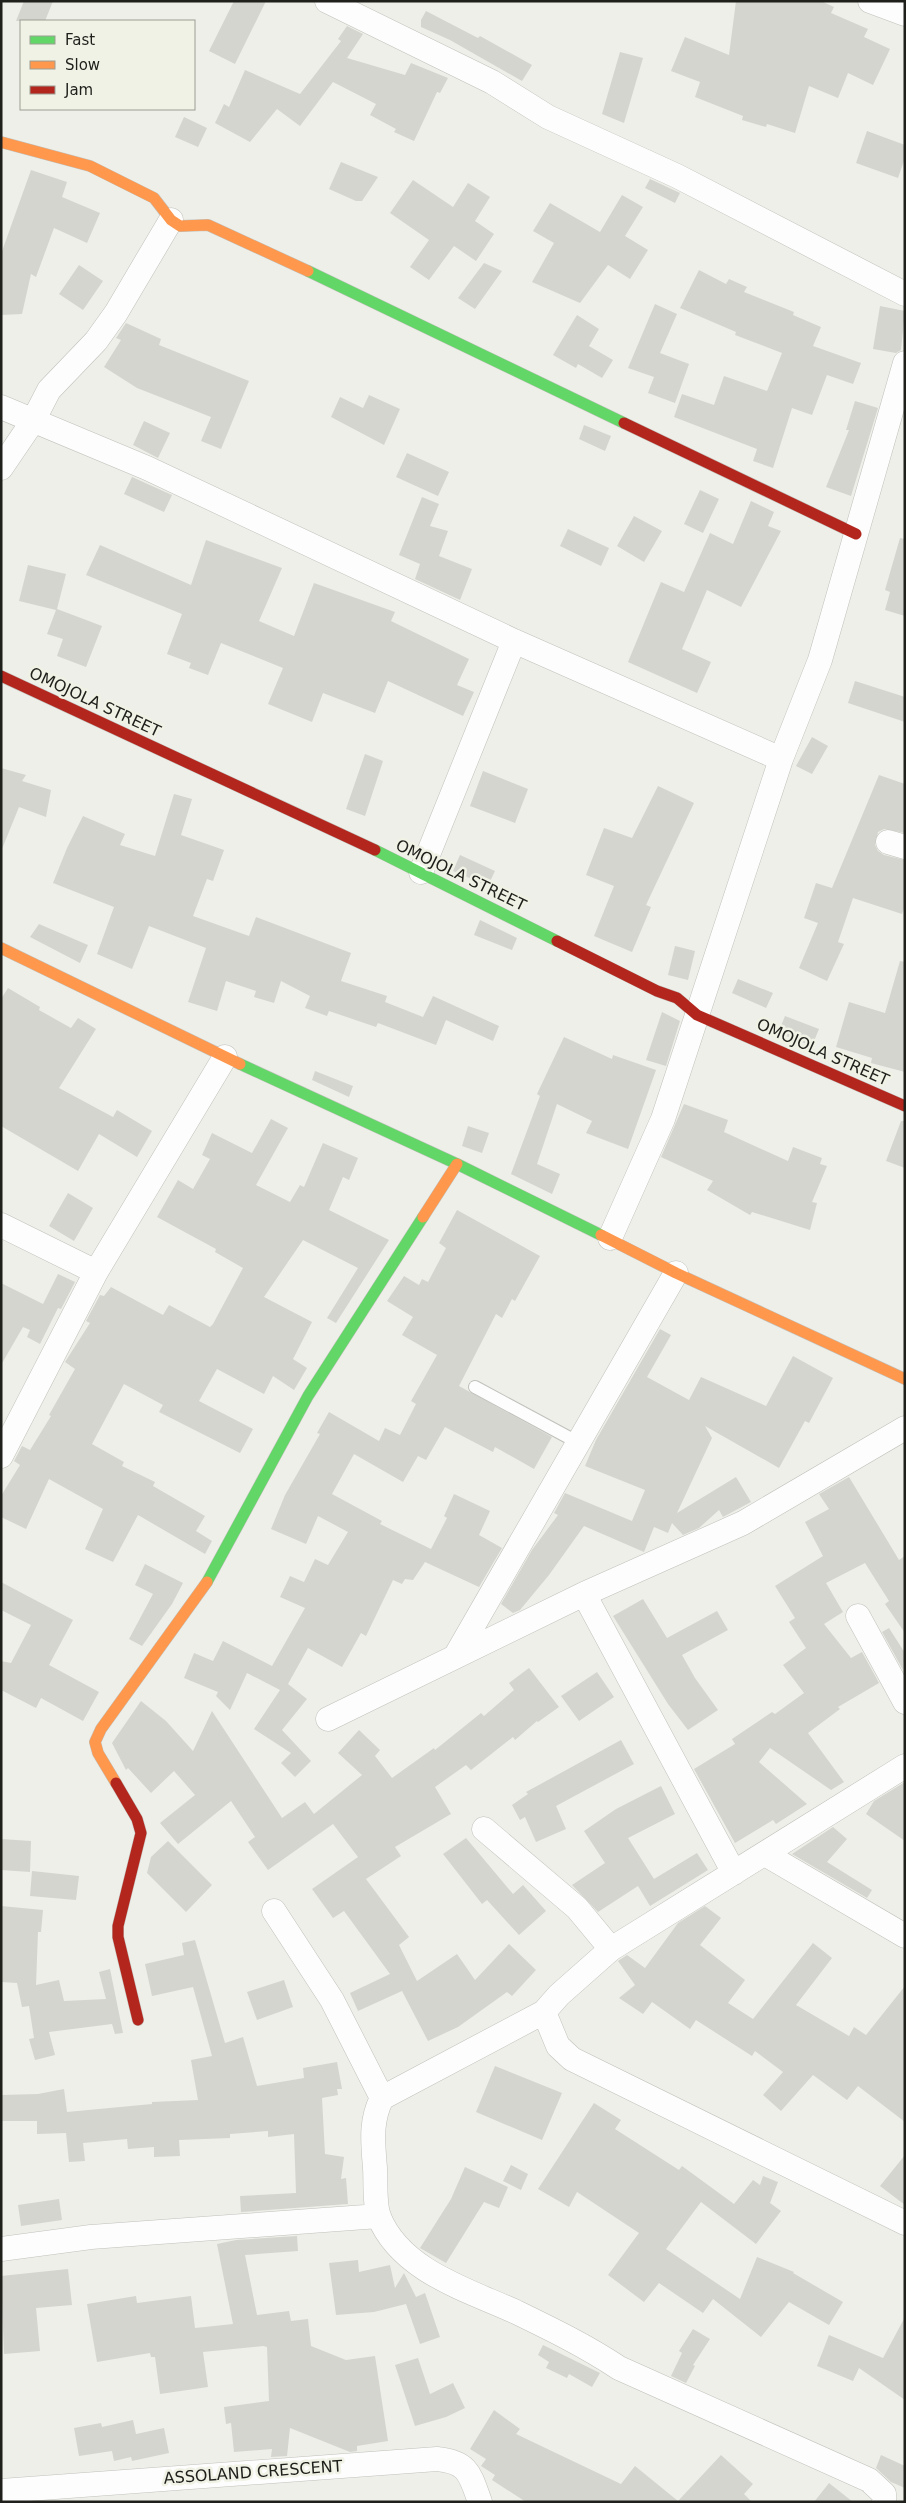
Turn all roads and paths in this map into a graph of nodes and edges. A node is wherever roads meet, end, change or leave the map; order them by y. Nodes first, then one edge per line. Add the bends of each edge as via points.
1 (328, 1) edge
2 (870, 1) edge
3 (905, 14) edge
4 (1, 142) edge
5 (171, 220) junction
6 (905, 294) edge
7 (905, 363) edge
8 (1, 407) edge
9 (33, 421) junction
10 (1, 468) edge
11 (856, 534) junction
12 (514, 641) junction
13 (1, 676) edge
14 (781, 759) junction
15 (421, 872) junction
16 (1, 948) edge
17 (697, 1015) junction
18 (224, 1057) junction
19 (905, 1106) edge
20 (456, 1164) junction
21 (1, 1225) edge
22 (610, 1238) junction
23 (96, 1272) junction
24 (676, 1273) junction
25 (905, 1379) edge
26 (474, 1387) dead end
27 (905, 1428) edge
28 (579, 1443) junction
29 (1, 1456) edge
30 (584, 1594) junction
31 (858, 1616) dead end
32 (455, 1657) junction
33 (905, 1702) edge
34 (328, 1719) dead end
35 (905, 1766) edge
36 (484, 1829) dead end
37 (765, 1854) junction
38 (734, 1873) junction
39 (274, 1912) dead end
40 (905, 1936) edge
41 (611, 1949) junction
42 (544, 2012) junction
43 (138, 2020) dead end
44 (382, 2098) junction
45 (379, 2216) junction
46 (905, 2223) edge
47 (1, 2249) edge
48 (1, 2491) edge
49 (480, 2502) edge
50 (884, 2502) edge

1 - 6 street via 492,82 548,117 677,176
2 - 3 street
4 - 5 street via 90,166 154,198
5 - 9 street via 111,320 96,341 49,390
5 - 11 street via 180,226 208,225 233,235
7 - 11 street
8 - 9 street
9 - 10 street
9 - 12 street via 147,468
11 - 14 street via 820,660
12 - 14 street
12 - 15 street
13 - 15 street, OMOJOLA STREET
14 - 17 street
15 - 17 street, OMOJOLA STREET via 657,991 678,998
16 - 18 street
17 - 19 street, OMOJOLA STREET
17 - 22 street via 663,1119
18 - 20 street
18 - 23 street
20 - 22 street
20 - 43 street via 308,1396 208,1581 101,1729 95,1742 98,1753 137,1819 141,1833 118,1926
21 - 23 street
22 - 24 street
23 - 29 street
24 - 25 street
24 - 28 street
26 - 28 lane
27 - 30 street via 743,1523
28 - 32 street
30 - 32 street
30 - 38 street
31 - 33 street
32 - 34 street
35 - 37 street
36 - 41 street via 570,1902
37 - 38 street
37 - 40 street
38 - 41 street
39 - 44 street via 332,2000
41 - 42 street
42 - 44 street
42 - 46 street via 558,2046 572,2059
44 - 45 street via 374,2113 372,2132
45 - 47 street via 91,2237
45 - 50 street via 392,2239 428,2271 589,2348 619,2368 869,2480 884,2494
48 - 49 street, ASSOLAND CRESCENT via 438,2458 453,2460 463,2466 470,2474

